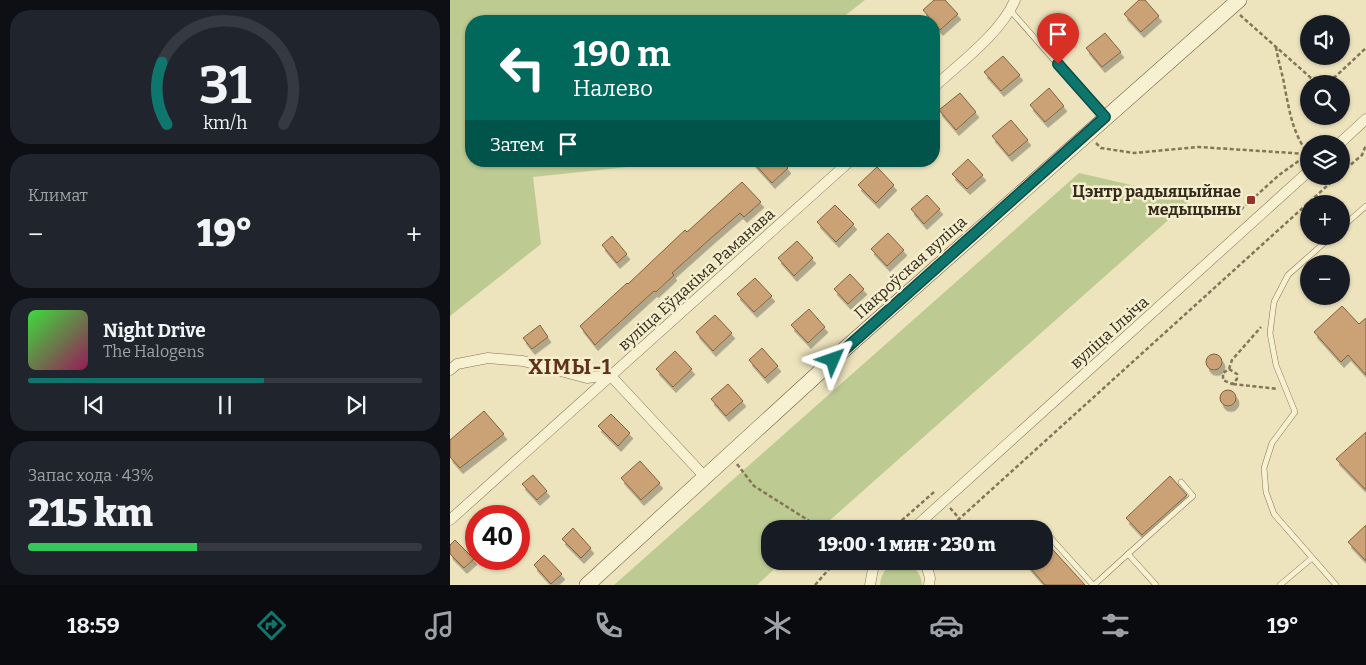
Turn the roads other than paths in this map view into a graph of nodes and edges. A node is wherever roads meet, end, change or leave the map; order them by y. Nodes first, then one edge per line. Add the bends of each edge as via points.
1 (1015, 0) edge
2 (1235, 4) edge
3 (1010, 10) junction
4 (940, 82) edge
5 (1105, 117) junction
6 (1366, 119) edge
7 (1349, 135) edge
8 (843, 167) edge
9 (1300, 179) edge
10 (1366, 206) edge
11 (1350, 220) edge
12 (1322, 245) edge
13 (450, 370) edge
14 (610, 375) junction
15 (705, 477) junction
16 (1181, 482) dead end
17 (928, 515) junction
18 (450, 520) edge
19 (923, 520) edge
20 (927, 520) edge
21 (1053, 540) edge
22 (1128, 554) junction
23 (1312, 558) junction
24 (873, 570) edge
25 (928, 570) edge
26 (587, 585) edge
27 (870, 585) edge
28 (930, 585) edge
29 (1093, 585) edge
30 (1156, 585) edge
31 (1280, 585) edge
32 (1336, 585) edge

1 - 3 street
2 - 5 street, Пакроўская вуліца
3 - 4 street via 980,46
3 - 5 lane
5 - 15 street, Пакроўская вуліца
6 - 7 street
8 - 14 street, вуліца Еўдакіма Раманава
9 - 17 street, вуліца Ільіча
10 - 11 lane
12 - 23 lane via 1288,275 1274,302 1270,332 1276,365 1295,412 1272,443 1264,468 1266,492 1274,514
13 - 14 street via 458,364 488,358 523,361 587,378
14 - 15 street
14 - 18 street, вуліца Еўдакіма Раманава
15 - 26 street, Пакроўская вуліца
16 - 22 lane via 1194,496
17 - 19 street, вуліца Ільіча
17 - 20 street
21 - 29 lane
22 - 29 lane
22 - 30 lane
23 - 31 lane
23 - 32 lane
24 - 27 street
25 - 28 street

